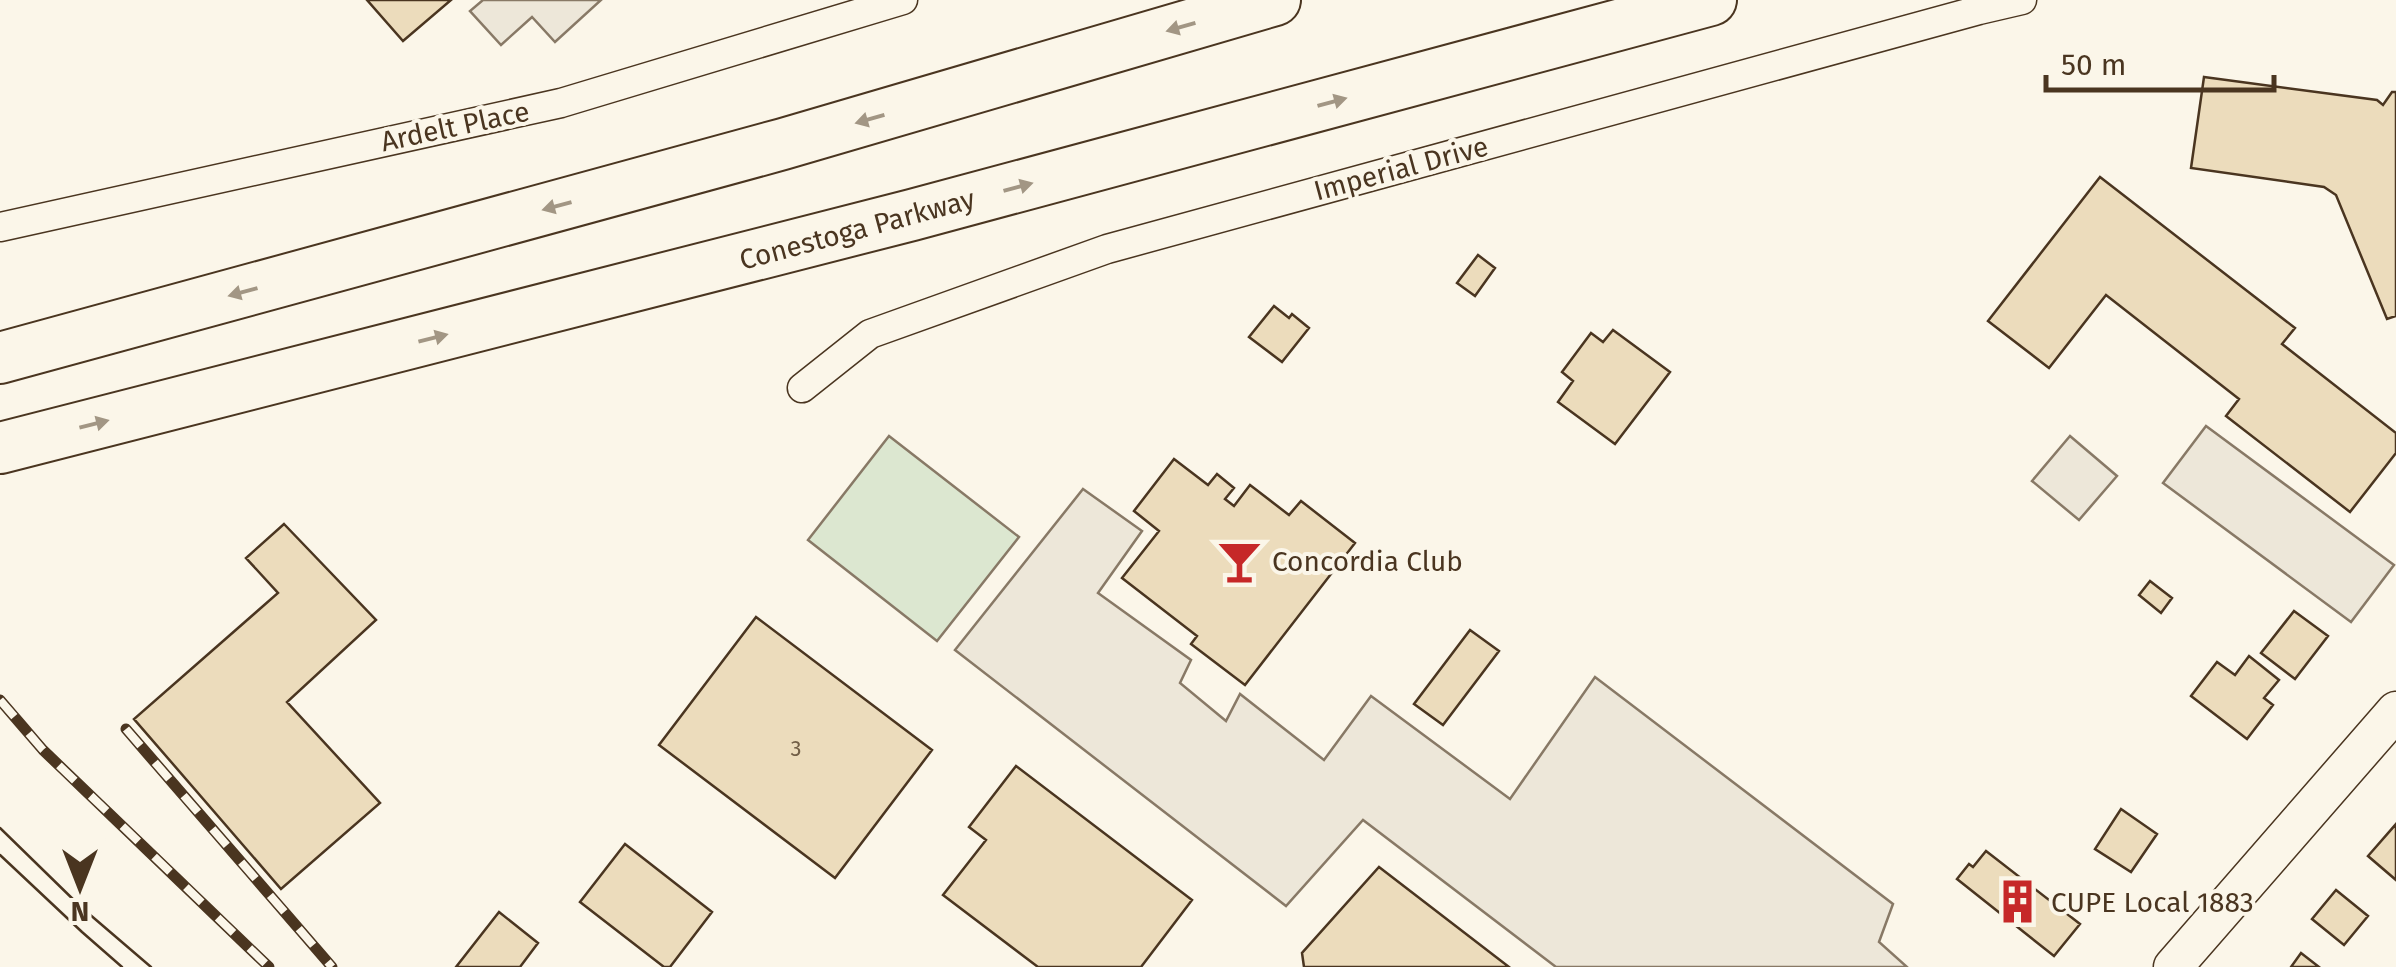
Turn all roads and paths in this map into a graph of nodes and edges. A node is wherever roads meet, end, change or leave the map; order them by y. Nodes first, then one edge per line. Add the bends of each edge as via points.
1 (904, 0) edge
2 (1275, 0) edge
3 (1711, 0) edge
4 (2022, 0) edge
5 (0, 226) edge
6 (0, 358) edge
7 (802, 388) dead end
8 (0, 448) edge
9 (2396, 712) edge
10 (2173, 967) edge

1 - 5 street, Ardelt Place via 561,103
2 -> 6 highway via 783,144
8 -> 3 highway, Conestoga Parkway via 912,215
4 - 7 street, Imperial Drive via 1106,249 870,334
9 - 10 main road

